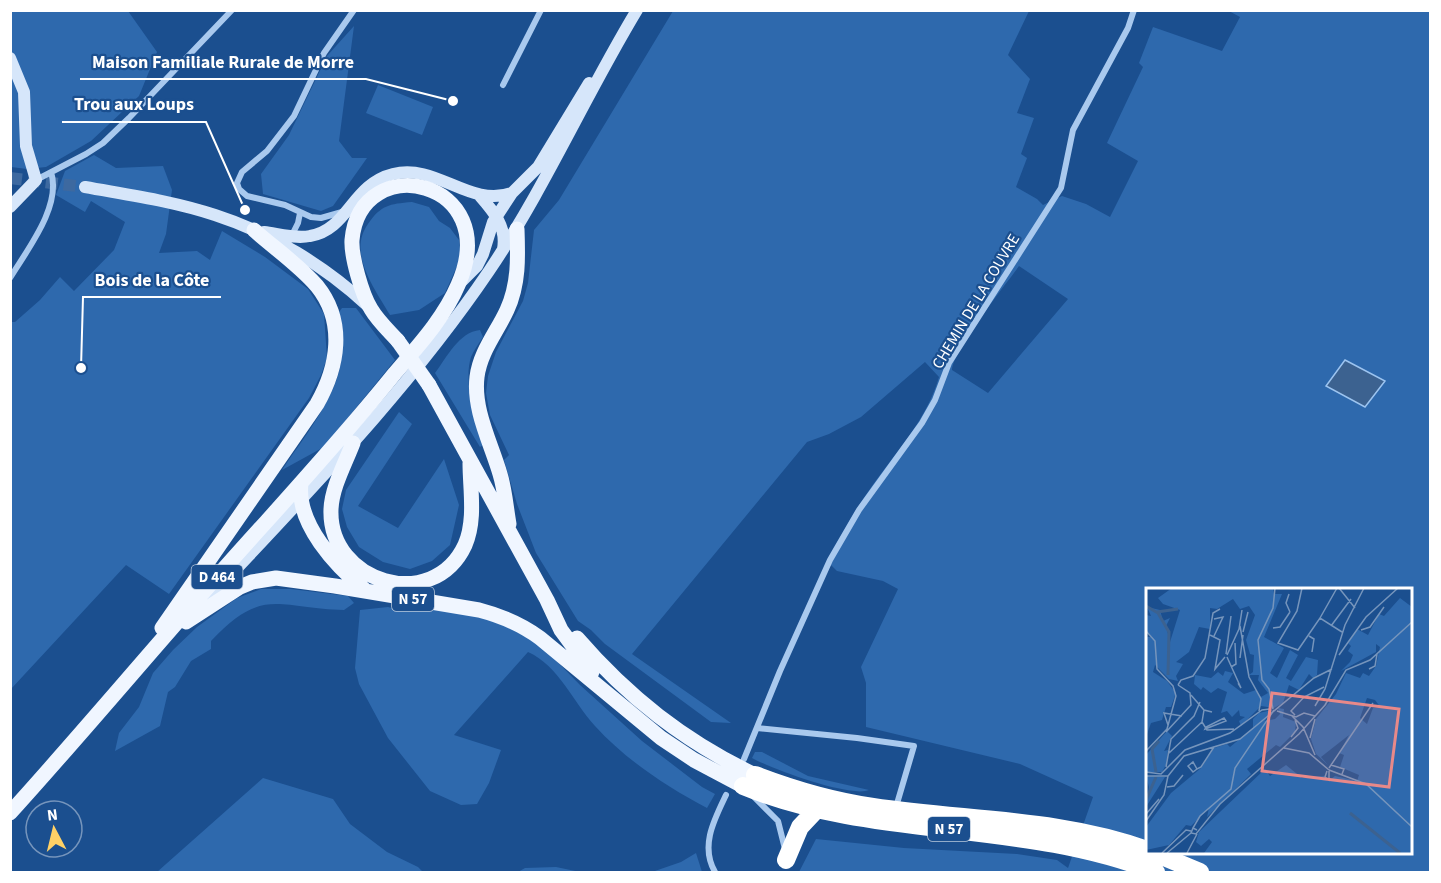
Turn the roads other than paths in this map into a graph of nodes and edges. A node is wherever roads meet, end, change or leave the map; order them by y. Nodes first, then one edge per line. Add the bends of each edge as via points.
1 (232, 10) edge
2 (354, 10) edge
3 (541, 10) edge
4 (637, 10) edge
5 (1134, 10) edge
6 (618, 42) junction
7 (10, 58) edge
8 (503, 85) dead end
9 (51, 172) junction
10 (36, 180) junction
11 (85, 187) tunnel mouth
12 (512, 193) junction
13 (480, 196) junction
14 (10, 207) edge
15 (346, 211) junction
16 (300, 213) junction
17 (496, 217) junction
18 (517, 229) junction
19 (254, 230) junction
20 (292, 235) junction
21 (503, 250) junction
22 (10, 278) edge
23 (458, 285) junction
24 (371, 309) junction
25 (353, 443) junction
26 (470, 460) junction
27 (301, 483) junction
28 (301, 501) junction
29 (511, 536) junction
30 (366, 591) junction
31 (547, 600) junction
32 (190, 618) junction
33 (134, 671) junction
34 (617, 702) junction
35 (102, 711) junction
36 (757, 728) junction
37 (744, 759) dead end
38 (749, 780) junction
39 (726, 795) dead end
40 (816, 810) junction
41 (895, 810) junction
42 (10, 813) edge
43 (1146, 850) edge
44 (1154, 853) edge
45 (785, 863) joint
46 (715, 873) edge
47 (1156, 873) edge
48 (1200, 873) edge

1 - 9 street via 103,143
2 - 16 street via 324,53 294,116 267,151 238,177 239,189 247,196 285,205
3 - 8 street
4 - 6 main road, D 464
5 - 36 street, CHEMIN DE LA COUVRE via 1073,130 1061,188 949,363 922,423 839,543
6 - 12 main road, D 464 via 538,167
6 - 18 main road, D 464
7 - 10 main road via 24,92 26,146
9 - 10 street
9 - 22 street via 51,203
10 - 14 main road
11 - 19 main road via 188,207
12 - 13 main road
12 - 17 main road, D 464
13 - 15 main road via 431,176 405,172 370,184
13 - 17 main road
15 - 16 street via 321,218
15 - 20 main road via 336,225 318,235
16 - 20 street
17 - 21 main road via 505,237
17 - 23 main road, D 464 via 477,266
18 - 21 main road, D 464
18 - 29 main road via 515,289 477,374 478,404 501,477
19 - 20 main road
19 - 24 main road via 316,266
19 - 33 main road via 324,296 335,327 333,370 317,404
21 - 25 main road, D 464 via 448,328
23 - 24 main road via 468,241 458,210 424,187 393,187 364,208 353,232 355,265
23 - 27 main road, D 464 via 429,332
24 - 26 main road, N 57, bridge via 429,385
25 - 26 main road via 332,501 334,532 340,548 357,567 387,582 424,581 458,556 472,516
25 - 28 main road, D 464
26 - 29 main road, N 57
27 - 28 main road
27 - 33 main road, D 464
28 - 30 main road via 312,528 330,555
28 - 32 main road, D 464
29 - 31 main road, N 57
30 - 32 main road, N 57 via 276,578 240,587
30 - 34 main road, N 57 via 479,610 512,621 550,646
31 - 34 main road, N 57 via 569,643
31 - 38 main road, N 57 via 591,654 640,702
32 - 35 main road, N 57
33 - 35 main road, D 464
34 - 38 main road, N 57 via 677,749
35 - 42 main road, N 57
36 - 37 street, CHEMIN DE LA COUVRE
36 - 41 street via 914,746
38 - 40 highway, N 57 via 774,798
38 - 41 highway, N 57
38 - 45 street via 778,821
39 - 46 street via 708,841
40 - 45 highway via 800,827
40 - 47 highway, N 57 via 1056,844 1098,853
41 - 43 highway, N 57 via 1067,828
44 - 48 highway

